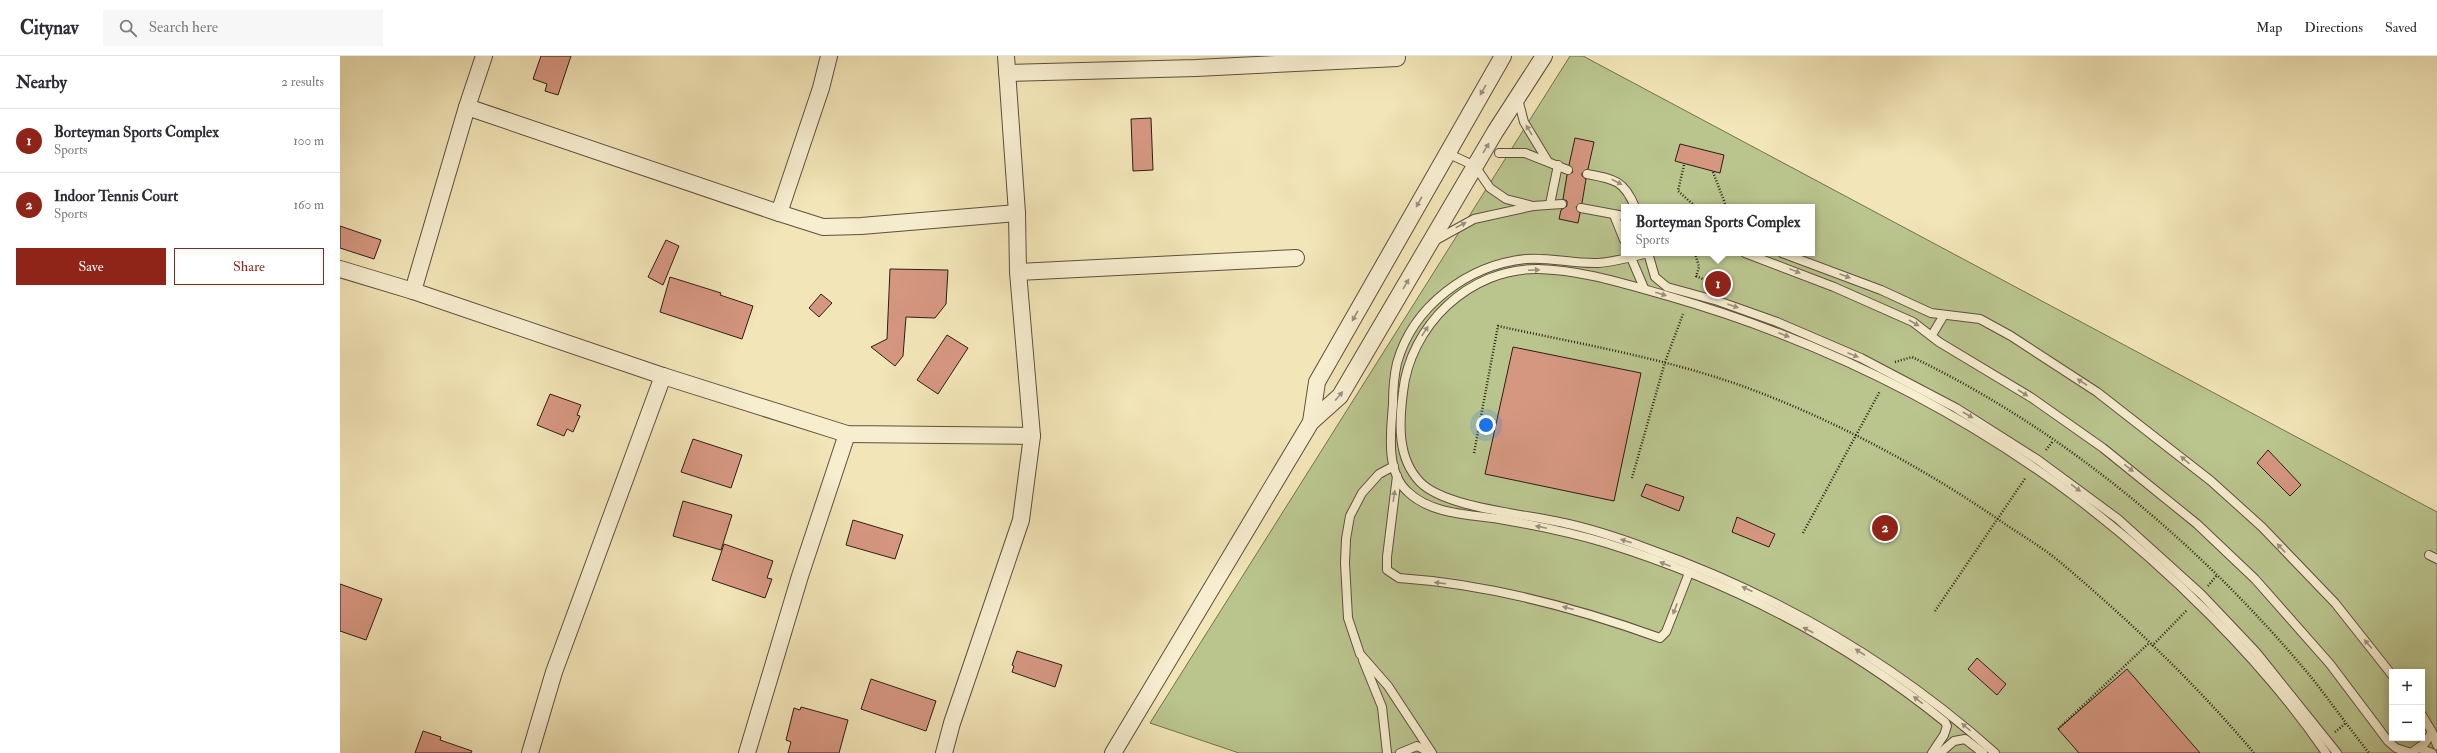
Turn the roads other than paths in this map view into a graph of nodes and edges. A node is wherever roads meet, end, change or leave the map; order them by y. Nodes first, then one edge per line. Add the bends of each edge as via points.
1 (484, 56) edge
2 (829, 56) edge
3 (1006, 56) edge
4 (1503, 56) edge
5 (1544, 56) edge
6 (1396, 58) dead end
7 (1205, 62) edge
8 (1006, 73) junction
9 (1518, 98) junction
10 (467, 107) junction
11 (1447, 152) junction
12 (1499, 153) dead end
13 (1547, 160) junction
14 (1558, 165) junction
15 (1475, 166) junction
16 (1568, 170) dead end
17 (1587, 174) dead end
18 (1550, 204) junction
19 (1562, 204) dead end
20 (1633, 204) edge
21 (1534, 206) junction
22 (1581, 208) dead end
23 (1017, 212) junction
24 (779, 213) junction
25 (1614, 215) junction
26 (1621, 216) edge
27 (1621, 232) edge
28 (1428, 245) junction
29 (1626, 256) edge
30 (1630, 256) edge
31 (1649, 256) edge
32 (1753, 256) edge
33 (1790, 256) edge
34 (1296, 258) dead end
35 (340, 269) edge
36 (1018, 272) junction
37 (1644, 288) junction
38 (413, 291) junction
39 (1944, 315) junction
40 (1932, 335) junction
41 (663, 376) junction
42 (1311, 422) junction
43 (847, 434) junction
44 (1032, 436) junction
45 (1394, 466) junction
46 (1397, 476) junction
47 (2430, 555) dead end
48 (2437, 559) edge
49 (1688, 573) junction
50 (1360, 654) junction
51 (2389, 671) edge
52 (2425, 720) edge
53 (2432, 732) junction
54 (2437, 745) edge
55 (2419, 748) junction
56 (1941, 751) edge
57 (530, 753) edge
58 (747, 753) edge
59 (944, 753) edge
60 (1113, 753) edge
61 (1387, 753) edge
62 (1400, 753) edge
63 (1432, 753) edge
64 (1932, 753) edge
65 (1983, 753) edge
66 (1995, 753) edge
67 (2326, 753) edge
68 (2338, 753) edge
69 (2432, 753) edge

1 - 10 street
2 - 24 street via 821,88
3 - 8 street
4 -> 11 street
5 - 9 street
6 - 7 street
7 - 8 street
8 - 23 street
13 -> 9 lane via 1524,122
15 -> 9 street
10 - 24 street
10 - 38 street
11 - 15 lane
11 -> 42 street via 1317,382
12 - 13 lane via 1525,153
13 - 14 lane
14 - 16 lane
14 - 18 lane
15 - 21 lane via 1490,188 1506,199
15 - 28 street
17 -> 20 lane via 1615,180 1624,186
18 - 19 lane
18 - 21 lane
28 -> 21 lane via 1474,219
22 - 25 lane
23 - 24 street via 823,227
23 - 36 street
25 - 26 lane
25 - 27 lane
42 -> 28 street via 1340,396
29 - 45 lane via 1600,263 1540,259 1503,263 1474,274 1430,305 1413,327 1397,364 1392,419
30 - 37 lane
31 -> 68 lane via 1655,277 1667,287 1718,301 1777,322 1860,358 1970,416 2038,460 2118,520 2201,594 2256,652
32 -> 40 lane via 1884,308 1913,322
33 -> 39 lane via 1881,290 1931,313
34 - 36 street
35 - 38 street
36 - 44 street
66 -> 37 lane via 1937,703 1906,681 1818,624 1784,606 1711,572 1597,532 1440,496 1424,487 1412,473 1403,454 1401,436 1404,381 1416,346 1432,320 1460,295 1500,276 1537,269 1574,272
37 -> 67 lane via 1782,334 1886,380 1957,417 2032,467 2104,520 2167,575 2222,629 2281,694
38 - 41 street
39 - 40 lane
51 -> 39 lane via 2335,603 2262,527 2211,481 2129,414 2060,366 1997,327 1980,319
40 -> 55 lane via 1939,342 2053,413 2165,497 2255,580 2330,664 2392,744 2404,752 2411,753
41 - 43 street
41 - 57 street via 554,672
42 - 60 street
43 - 44 street
43 - 58 street
44 - 59 street via 1021,520
45 - 46 lane
45 - 50 lane via 1379,474 1362,493 1350,516 1346,539 1348,618
49 -> 46 lane via 1603,543 1527,524 1445,510 1425,504 1407,492
49 -> 46 lane via 1666,632 1660,638 1584,613 1518,596 1399,578 1388,570 1387,557
47 - 48 lane
64 -> 49 lane via 1947,726 1900,687 1830,642 1778,614
50 - 61 lane via 1382,707
50 - 63 lane via 1388,686
52 - 53 lane
53 - 54 lane
53 - 55 lane via 2430,738
55 - 69 lane
56 - 65 lane via 1954,741 1965,739
62 - 63 lane via 1417,746

